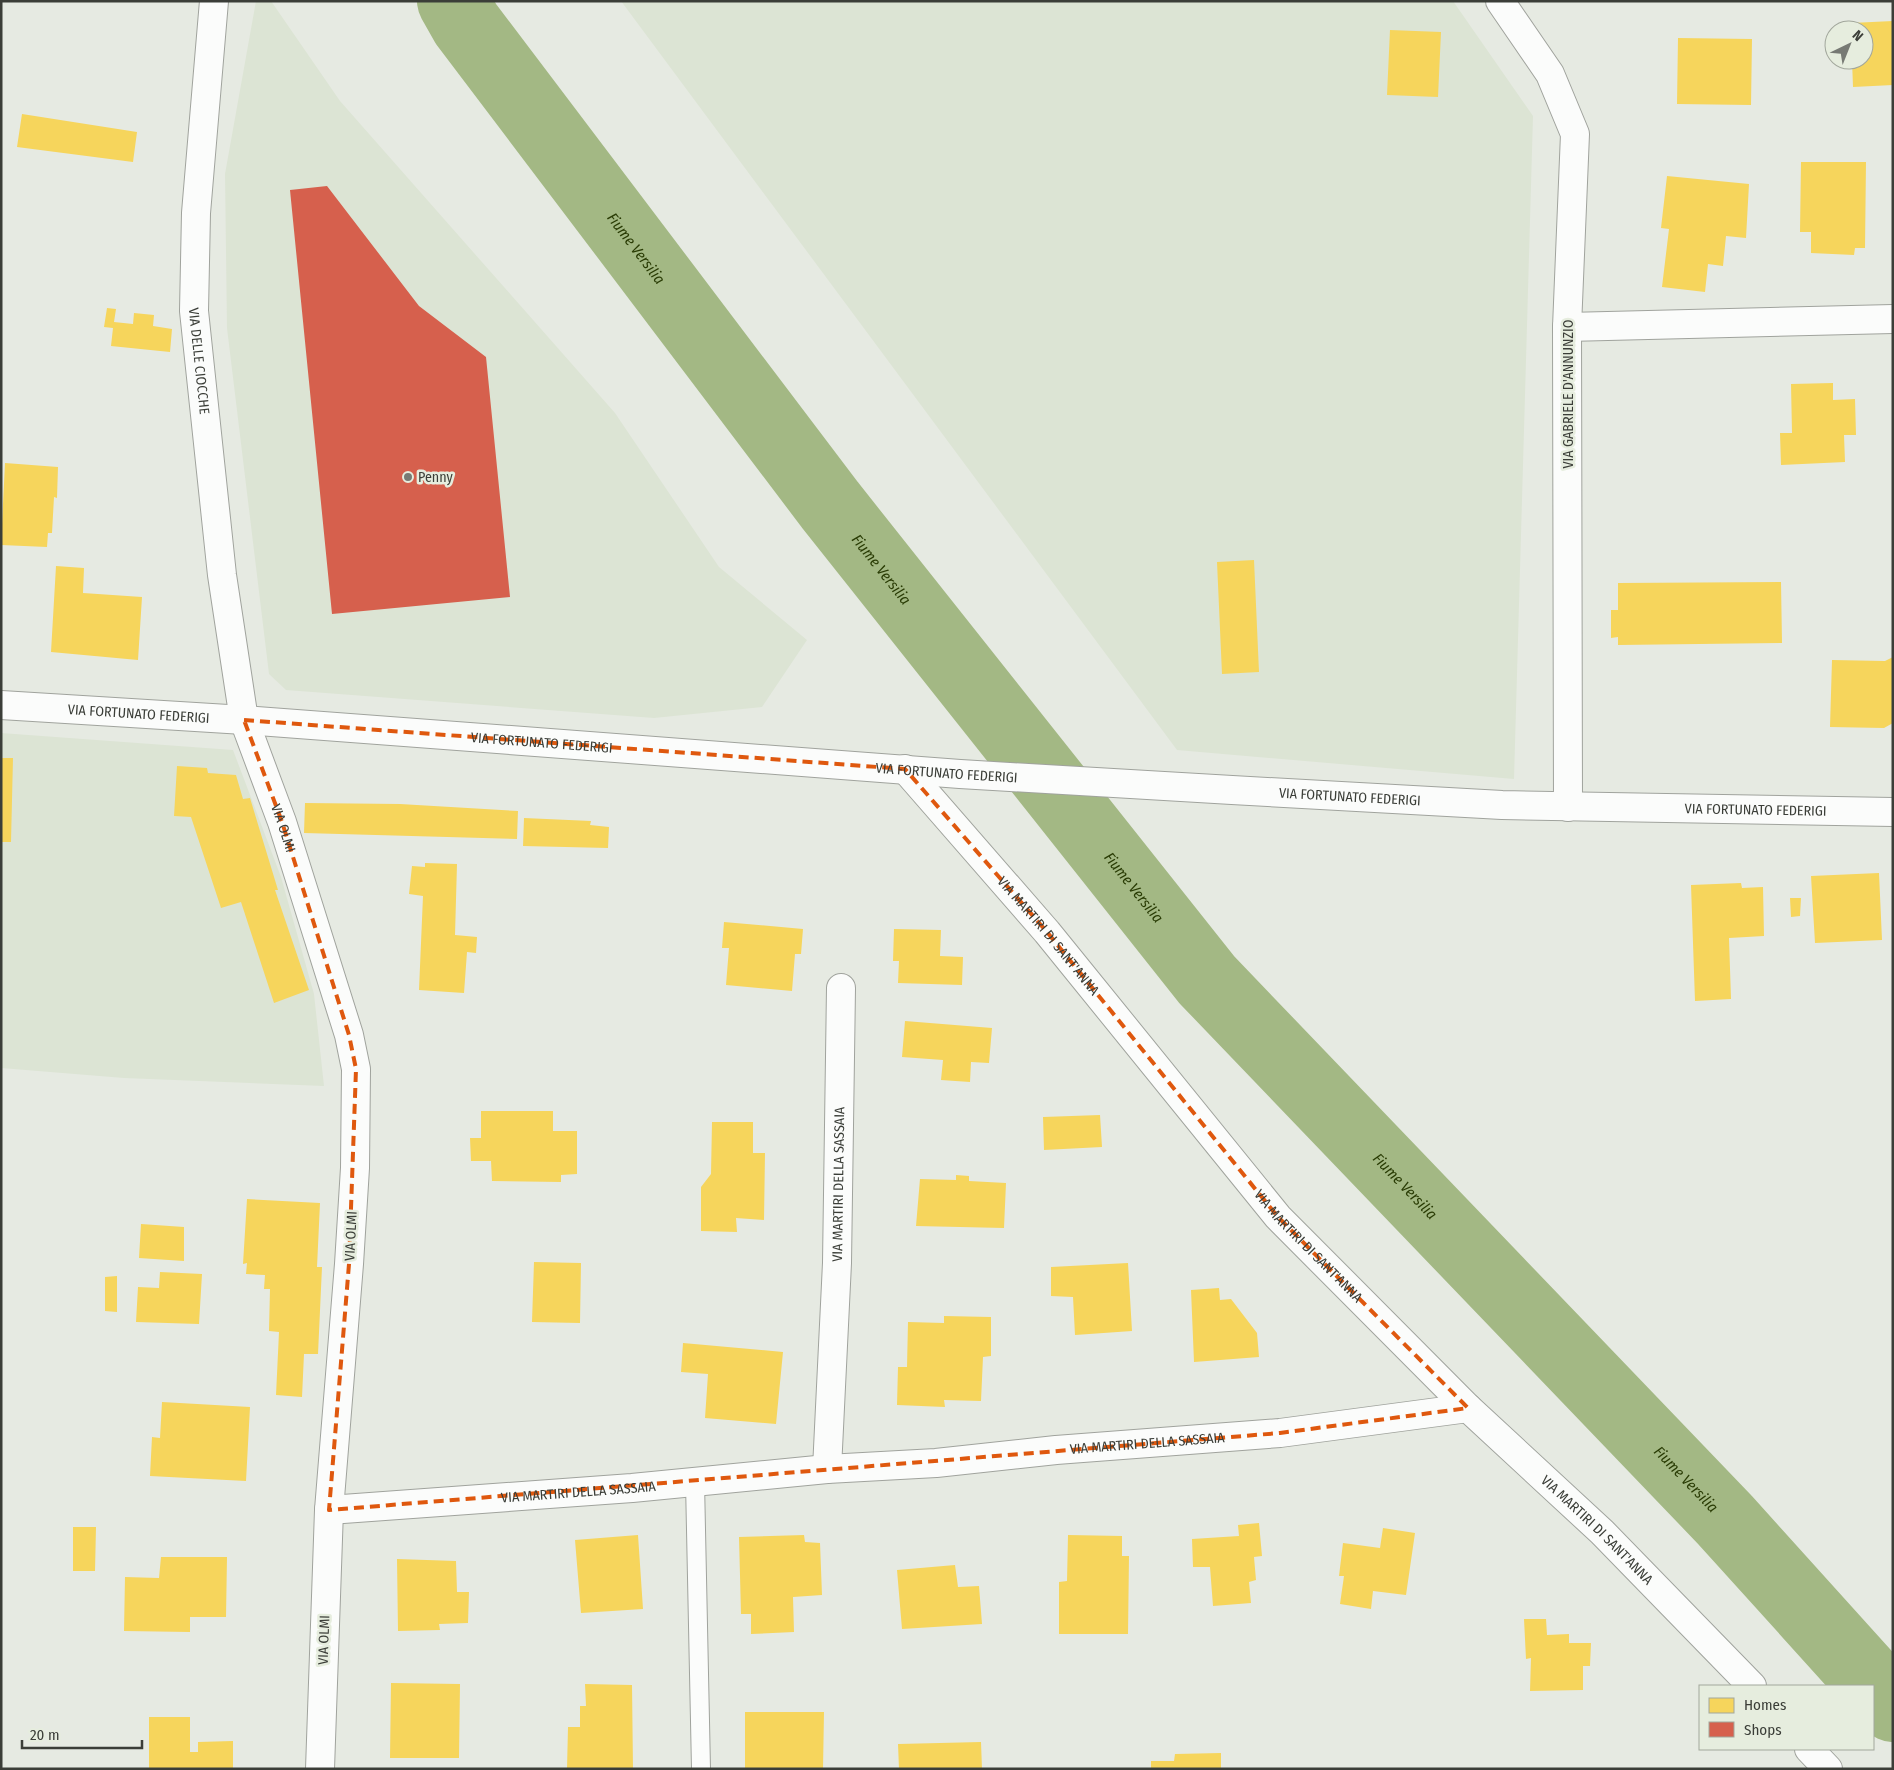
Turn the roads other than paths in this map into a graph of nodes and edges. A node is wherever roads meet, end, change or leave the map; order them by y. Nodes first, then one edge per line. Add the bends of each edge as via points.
1 (214, 1) edge
2 (1500, 1) edge
3 (1893, 319) edge
4 (1567, 327) junction
5 (1, 705) edge
6 (244, 720) junction
7 (904, 769) junction
8 (1568, 807) junction
9 (1893, 812) edge
10 (841, 988) dead end
11 (1468, 1408) junction
12 (827, 1469) junction
13 (695, 1482) junction
14 (329, 1510) junction
15 (1751, 1685) edge
16 (1810, 1750) edge
17 (320, 1769) edge
18 (701, 1769) edge
19 (1828, 1769) edge

1 - 6 street, VIA DELLE CIOCCHE via 196,214 194,311 222,575
2 - 4 street, VIA GABRIELE D'ANNUNZIO via 1550,74 1575,134
3 - 4 street
4 - 8 street, VIA GABRIELE D'ANNUNZIO
5 - 6 street, VIA FORTUNATO FEDERIGI
6 - 7 street, VIA FORTUNATO FEDERIGI
6 - 14 street, VIA OLMI via 282,822 349,1035 356,1069 355,1168
7 - 8 street, VIA FORTUNATO FEDERIGI
7 - 11 street, VIA MARTIRI DI SANT'ANNA via 1047,932 1278,1217
8 - 9 street, VIA FORTUNATO FEDERIGI
10 - 12 street, VIA MARTIRI DELLA SASSAIA via 837,1263
11 - 12 street, VIA MARTIRI DELLA SASSAIA via 1280,1433 1056,1450 936,1463
11 - 15 street, VIA MARTIRI DI SANT'ANNA via 1602,1532
12 - 13 street, VIA MARTIRI DELLA SASSAIA
13 - 14 street, VIA MARTIRI DELLA SASSAIA
13 - 18 lane
14 - 17 street, VIA OLMI
16 - 19 street

